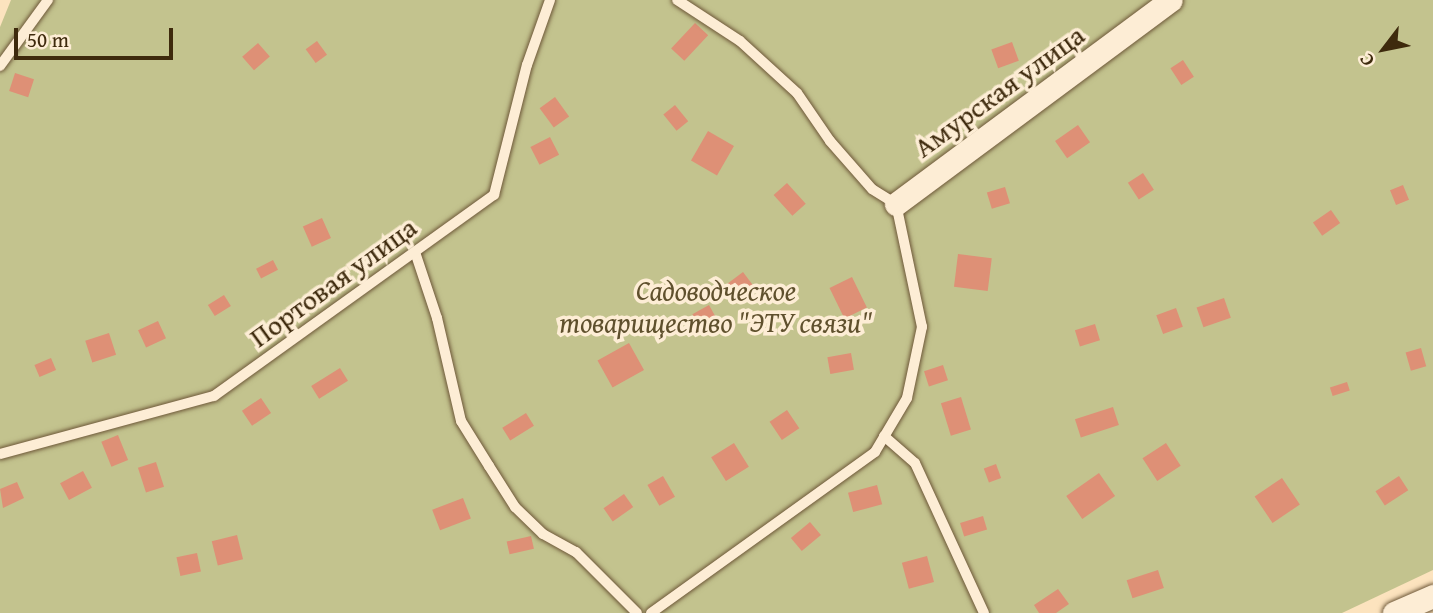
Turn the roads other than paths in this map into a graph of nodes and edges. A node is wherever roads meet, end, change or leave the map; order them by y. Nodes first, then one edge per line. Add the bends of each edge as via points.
1 (48, 0) edge
2 (550, 0) edge
3 (677, 0) edge
4 (1171, 0) edge
5 (0, 66) edge
6 (896, 204) junction
7 (415, 252) junction
8 (884, 436) junction
9 (0, 454) edge
10 (1433, 596) edge
11 (637, 613) edge
12 (651, 613) edge
13 (984, 613) edge
14 (1394, 613) edge

1 - 5 lane
2 - 7 lane, Портовая улица via 527,65 494,195
3 - 6 lane via 740,41 797,93 830,141 872,188
4 - 6 street, Амурская улица
6 - 8 lane via 922,327 907,398
7 - 9 lane, Портовая улица via 214,396
7 - 11 lane via 438,318 461,421 515,507 543,534 576,552
8 - 12 lane via 875,453
8 - 13 lane via 915,463
10 - 14 street

